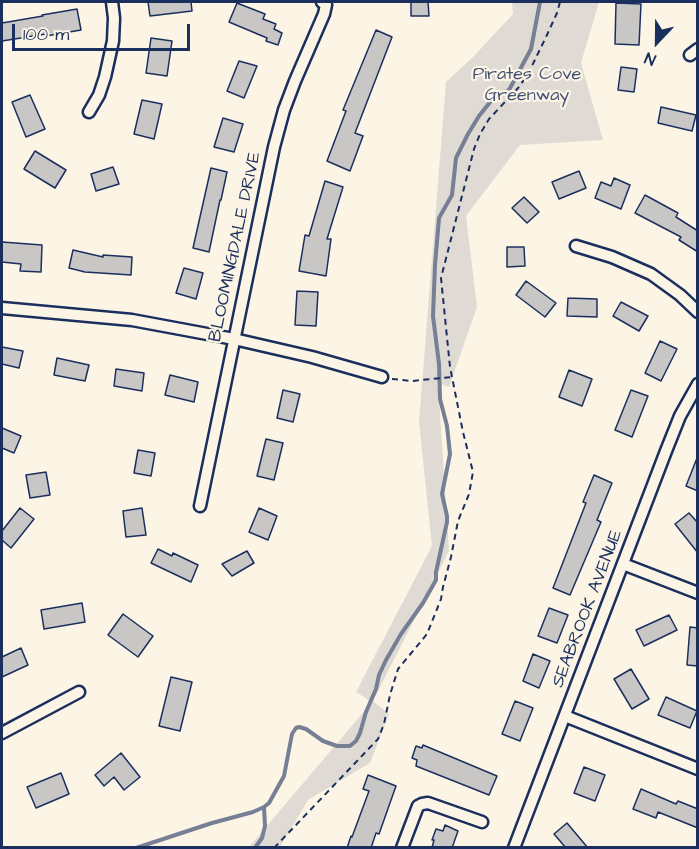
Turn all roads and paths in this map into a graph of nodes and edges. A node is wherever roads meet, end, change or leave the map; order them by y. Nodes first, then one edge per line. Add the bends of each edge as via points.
1 (112, 2) edge
2 (322, 2) edge
3 (560, 2) edge
4 (89, 112) dead end
5 (576, 246) dead end
6 (2, 308) edge
7 (698, 312) edge
8 (234, 339) junction
9 (382, 377) joint
10 (452, 377) junction
11 (698, 384) edge
12 (200, 507) dead end
13 (623, 564) junction
14 (698, 593) edge
15 (79, 692) dead end
16 (565, 716) junction
17 (2, 732) edge
18 (698, 769) edge
19 (482, 822) dead end
20 (274, 848) edge
21 (402, 848) edge
22 (514, 848) edge

1 - 4 street via 113,41 99,95
2 - 8 street, BLOOMINGDALE DRIVE via 326,5 324,14 284,110 274,147
3 - 10 path via 529,72 489,119 474,149 441,278
5 - 7 street via 651,274
6 - 8 street via 132,320
8 - 9 street
8 - 12 street, BLOOMINGDALE DRIVE
9 - 10 path via 412,381
10 - 20 path via 473,472 441,599 427,634 398,669 378,739
11 - 13 street, SEABROOK AVENUE via 680,416
13 - 14 street
13 - 16 street, SEABROOK AVENUE
15 - 17 street
16 - 18 street
16 - 22 street, SEABROOK AVENUE
19 - 21 street via 422,804

